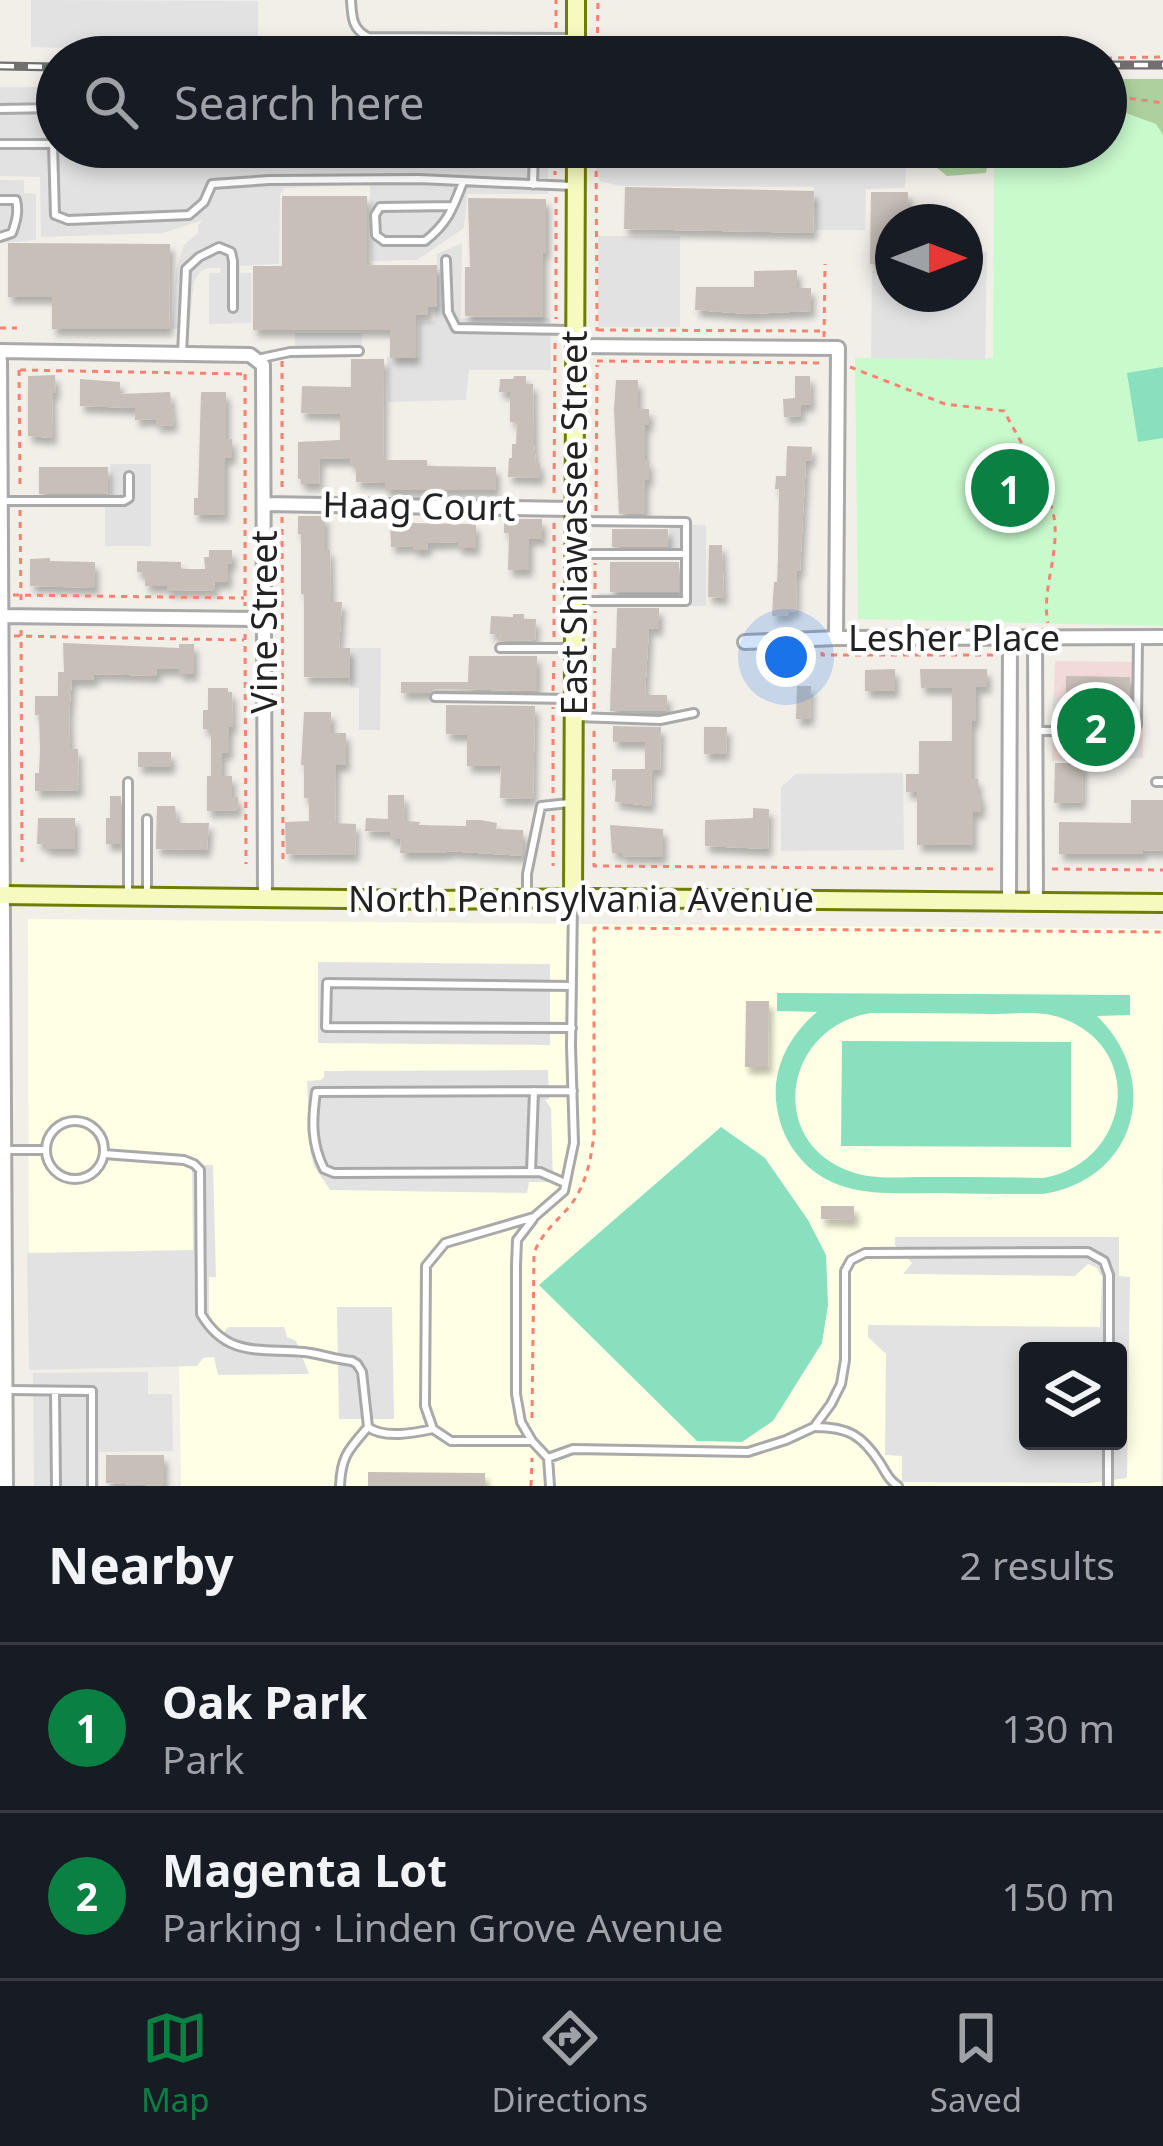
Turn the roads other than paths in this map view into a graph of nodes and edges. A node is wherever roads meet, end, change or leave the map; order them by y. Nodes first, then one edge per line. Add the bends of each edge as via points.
1 (351, 0) edge
2 (576, 0) edge
3 (366, 36) edge
4 (576, 36) edge
5 (36, 109) edge
6 (0, 110) edge
7 (0, 144) edge
8 (36, 144) edge
9 (55, 168) edge
10 (533, 168) edge
11 (576, 168) edge
12 (464, 182) junction
13 (533, 186) junction
14 (576, 186) junction
15 (0, 200) edge
16 (454, 206) junction
17 (0, 237) edge
18 (446, 260) dead end
19 (233, 308) dead end
20 (575, 338) junction
21 (358, 351) dead end
22 (182, 354) junction
23 (0, 356) edge
24 (254, 357) junction
25 (0, 369) edge
26 (129, 476) dead end
27 (0, 501) edge
28 (264, 504) junction
29 (574, 515) junction
30 (0, 521) edge
31 (574, 554) junction
32 (686, 554) junction
33 (1, 560) edge
34 (1, 595) edge
35 (574, 601) junction
36 (1, 616) edge
37 (265, 619) junction
38 (1, 636) edge
39 (1035, 637) junction
40 (1138, 637) junction
41 (1163, 637) edge
42 (1010, 638) junction
43 (829, 639) junction
44 (745, 642) dead end
45 (500, 648) dead end
46 (574, 648) junction
47 (0, 666) edge
48 (0, 694) edge
49 (435, 697) dead end
50 (573, 708) junction
51 (694, 713) dead end
52 (1035, 731) junction
53 (1, 739) edge
54 (128, 782) dead end
55 (573, 803) junction
56 (147, 819) dead end
57 (1, 827) edge
58 (138, 894) junction
59 (1, 895) edge
60 (266, 896) junction
61 (527, 898) junction
62 (573, 899) junction
63 (1009, 901) junction
64 (1036, 902) junction
65 (1163, 903) edge
66 (572, 986) junction
67 (572, 1028) junction
68 (534, 1091) junction
69 (572, 1091) junction
70 (5, 1150) junction
71 (46, 1150) junction
72 (104, 1154) junction
73 (531, 1172) junction
74 (565, 1183) junction
75 (534, 1217) junction
76 (1108, 1342) edge
77 (5, 1390) junction
78 (55, 1391) junction
79 (814, 1426) junction
80 (368, 1427) junction
81 (434, 1429) junction
82 (532, 1441) junction
83 (3, 1444) edge
84 (1108, 1450) edge
85 (548, 1458) junction
86 (6, 1486) edge
87 (56, 1486) edge
88 (92, 1486) edge
89 (340, 1486) edge
90 (550, 1486) edge
91 (898, 1486) edge
92 (1108, 1486) edge

1 - 3 lane via 352,20
2 - 4 main road
5 - 6 lane
7 - 8 lane
9 - 12 lane via 55,215 68,220 189,215 212,184
10 - 13 lane
11 - 14 main road, East Shiawassee Street
12 - 13 lane
12 - 16 lane
13 - 14 lane
14 - 20 main road, East Shiawassee Street
15 - 17 lane via 16,200 17,219
16 - 16 lane via 425,241 376,235 380,207
18 - 20 lane via 456,328
19 - 22 lane via 233,261 219,248 186,269
20 - 29 main road, East Shiawassee Street
20 - 43 street via 597,346 831,347 839,363
21 - 24 lane
22 - 23 street
22 - 24 street
23 - 25 street
24 - 28 street, Vine Street via 264,374
25 - 27 street
26 - 27 lane via 124,501
27 - 30 street
28 - 29 street, Haag Court
28 - 37 street, Vine Street
29 - 31 main road, East Shiawassee Street
29 - 32 lane via 686,522
30 - 33 street
31 - 32 lane
31 - 35 main road, East Shiawassee Street
32 - 35 lane via 686,601
33 - 34 street
34 - 36 street
35 - 46 main road, East Shiawassee Street
36 - 37 street
36 - 38 street
37 - 60 street, Vine Street
38 - 47 street
39 - 40 street, Lesher Place
39 - 42 street, Lesher Place
39 - 52 street
40 - 41 street, Lesher Place
40 - 52 lane via 1133,731
42 - 43 street, Lesher Place
42 - 63 street
43 - 44 street, Lesher Place
45 - 46 lane
46 - 50 main road, East Shiawassee Street
47 - 48 street
48 - 53 street
49 - 50 lane
50 - 51 lane via 594,718
50 - 55 main road, East Shiawassee Street
52 - 64 street
53 - 57 street
54 - 58 lane
55 - 61 lane via 541,806
55 - 62 main road, East Shiawassee Street
56 - 58 lane
57 - 59 street
58 - 59 main road, North Pennsylvania Avenue
58 - 60 main road, North Pennsylvania Avenue
59 - 70 street
60 - 61 main road, North Pennsylvania Avenue
61 - 62 main road, North Pennsylvania Avenue
62 - 63 main road, North Pennsylvania Avenue
62 - 66 lane
63 - 64 main road, North Pennsylvania Avenue
64 - 65 main road, North Pennsylvania Avenue
66 - 67 lane
66 - 67 lane via 326,983 326,1027
67 - 69 lane
68 - 69 lane
68 - 73 lane
68 - 73 lane via 316,1092 313,1114 314,1149 334,1173
69 - 74 lane
70 - 71 lane
70 - 77 street
71 - 72 lane via 53,1169 70,1179 90,1175
71 - 72 lane via 51,1132 75,1120 99,1132
72 - 80 lane via 194,1164 202,1180 205,1322 235,1347 358,1364
73 - 74 lane
74 - 75 lane
75 - 81 lane via 445,1244 426,1266 425,1406
75 - 82 lane via 517,1240 516,1265 516,1394
76 - 79 lane via 1109,1275 1088,1252 865,1253 844,1271 841,1384
77 - 78 lane
77 - 83 street
78 - 87 lane
78 - 88 lane via 92,1390
79 - 85 lane via 748,1452 572,1450
79 - 91 lane via 856,1433
80 - 81 lane
80 - 89 lane via 345,1453
81 - 82 lane via 451,1441
82 - 85 lane
83 - 86 street
84 - 92 lane
85 - 90 lane

